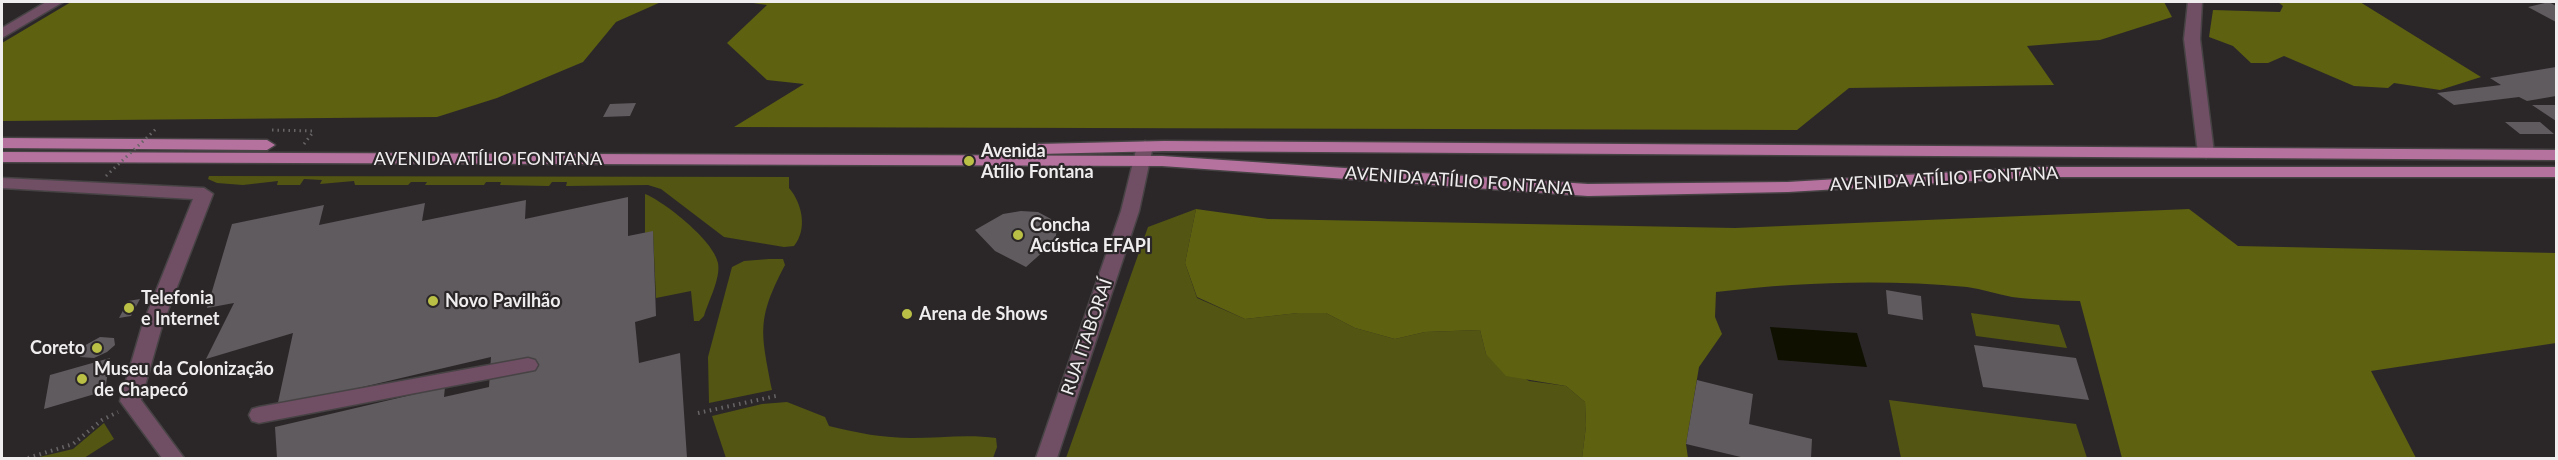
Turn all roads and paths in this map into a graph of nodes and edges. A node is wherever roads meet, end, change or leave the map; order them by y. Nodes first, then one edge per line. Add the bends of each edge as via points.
1 (56, 2) edge
2 (2195, 2) edge
3 (2, 34) edge
4 (157, 128) dead end
5 (315, 130) dead end
6 (2, 143) edge
7 (302, 146) junction
8 (2206, 153) junction
9 (1143, 154) junction
10 (2556, 155) edge
11 (2, 157) edge
12 (2556, 172) edge
13 (106, 176) dead end
14 (2, 183) edge
15 (528, 365) dead end
16 (776, 396) dead end
17 (132, 404) junction
18 (698, 413) dead end
19 (259, 415) dead end
20 (28, 459) edge
21 (174, 459) edge
22 (1046, 459) edge

1 - 3 street
2 - 8 street via 2192,39
4 - 13 path, bridge
5 - 7 path
6 - 7 main road, AVENIDA ATÍLIO FONTANA
7 - 9 main road, AVENIDA ATÍLIO FONTANA via 1037,149
8 - 9 main road, AVENIDA ATÍLIO FONTANA
8 - 10 main road, AVENIDA ATÍLIO FONTANA
9 - 11 main road, AVENIDA ATÍLIO FONTANA
9 - 12 main road, AVENIDA ATÍLIO FONTANA via 1588,190 1788,187 2040,172
9 - 22 street, RUA ITABORAÍ via 1130,211
14 - 17 street via 204,194 152,326
15 - 19 street
16 - 18 path
17 - 20 path via 102,420 73,444
17 - 21 street

